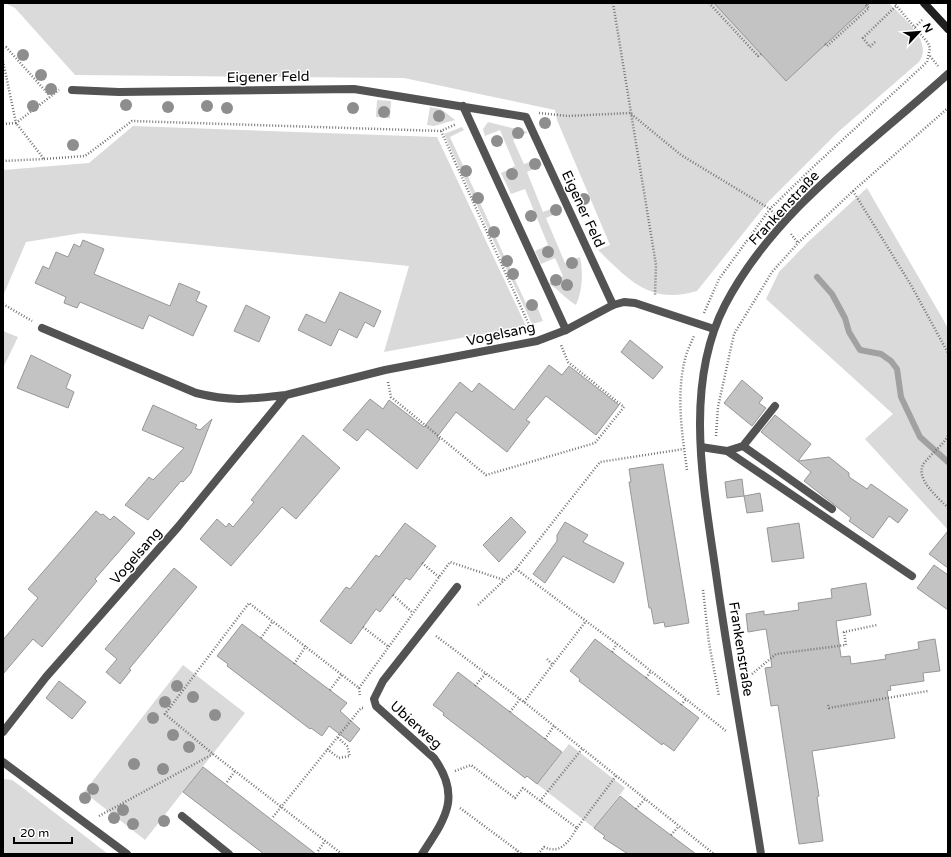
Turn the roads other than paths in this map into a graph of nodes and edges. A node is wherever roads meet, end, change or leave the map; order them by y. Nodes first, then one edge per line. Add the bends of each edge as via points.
1 (924, 3) edge
2 (948, 29) edge
3 (948, 74) edge
4 (72, 90) dead end
5 (463, 106) junction
6 (613, 305) junction
7 (42, 328) road end
8 (714, 329) junction
9 (566, 330) junction
10 (286, 395) junction
11 (775, 406) dead end
12 (743, 446) junction
13 (701, 447) junction
14 (727, 451) junction
15 (832, 509) dead end
16 (912, 576) dead end
17 (457, 586) dead end
18 (3, 732) edge
19 (3, 762) edge
20 (182, 816) dead end
21 (127, 854) edge
22 (229, 854) edge
23 (422, 854) edge
24 (761, 854) edge

1 - 2 main road
3 - 8 street, Frankenstraße via 825,182 783,224 755,258 725,305
4 - 5 street, Eigener Feld via 119,92 354,89
5 - 6 street, Eigener Feld via 526,117
5 - 9 street
6 - 8 street, Vogelsang via 635,303
6 - 9 street, Vogelsang
7 - 10 street, Vogelsang via 196,393 218,399 237,400
8 - 13 street, Frankenstraße via 704,371 700,407
9 - 10 street, Vogelsang via 537,341 385,370
10 - 18 street, Vogelsang via 178,527 46,677
11 - 12 street
12 - 14 street
12 - 15 street
13 - 14 street
13 - 24 street, Frankenstraße via 726,644
14 - 16 street
17 - 23 street, Ubierweg via 383,681 374,699 376,706 434,758 448,782 449,801 446,814
19 - 21 street
20 - 22 street

